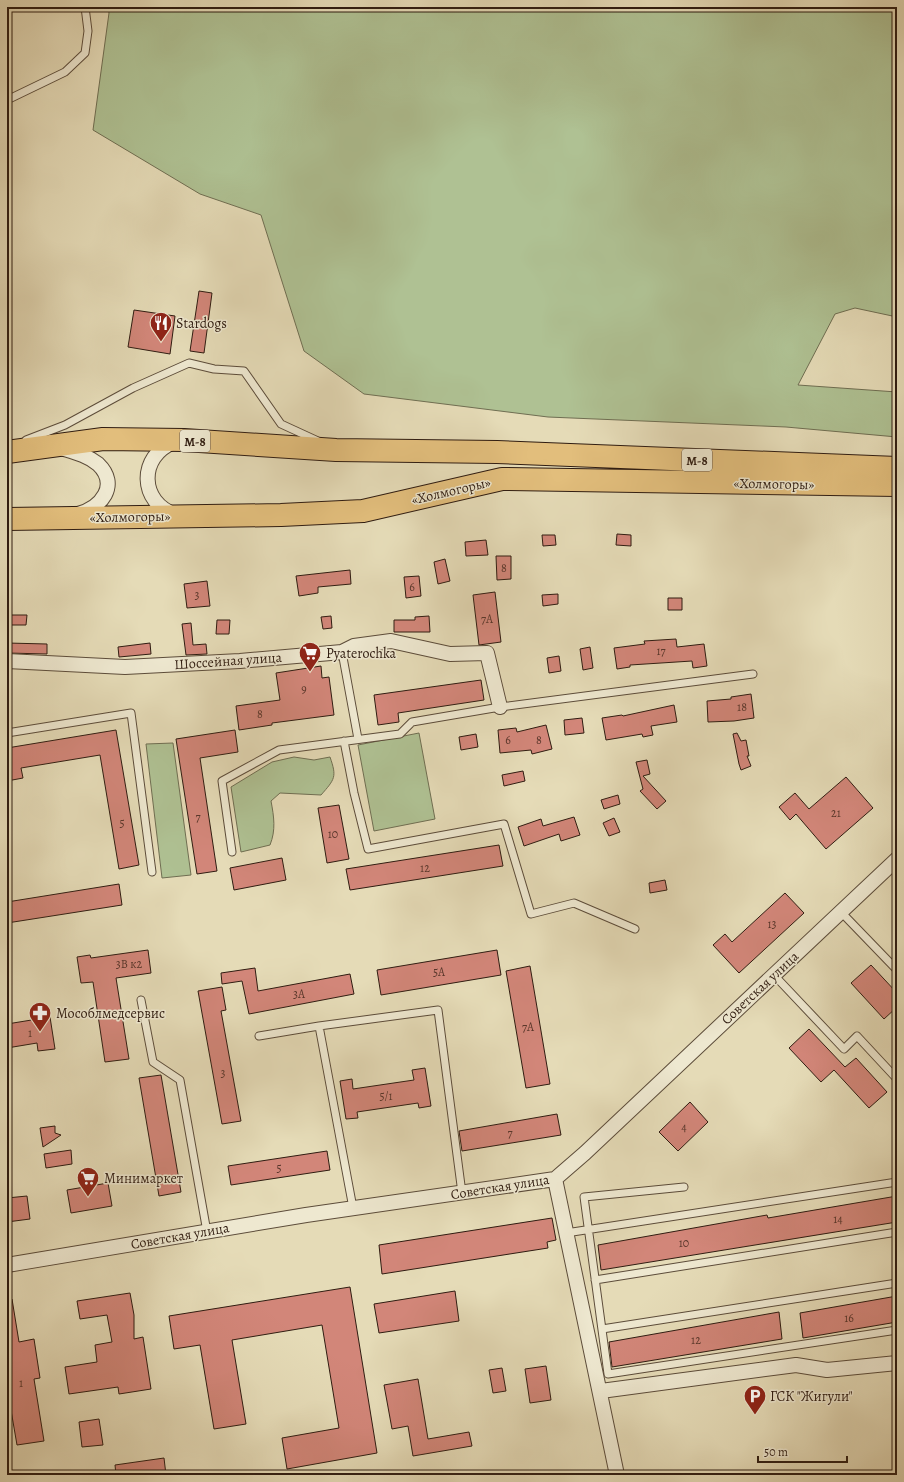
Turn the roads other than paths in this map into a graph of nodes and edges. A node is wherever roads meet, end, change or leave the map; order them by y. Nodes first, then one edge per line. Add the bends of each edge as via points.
1 (85, 7) edge
2 (7, 100) edge
3 (184, 440) junction
4 (54, 446) junction
5 (7, 448) edge
6 (336, 450) junction
7 (7, 452) edge
8 (897, 468) edge
9 (897, 486) edge
10 (187, 517) junction
11 (62, 518) junction
12 (7, 519) edge
13 (342, 652) junction
14 (7, 661) edge
15 (753, 674) dead end
16 (500, 707) junction
17 (7, 733) edge
18 (358, 739) junction
19 (344, 741) junction
20 (232, 852) dead end
21 (897, 860) edge
22 (152, 872) dead end
23 (841, 912) junction
24 (635, 929) dead end
25 (897, 970) edge
26 (774, 975) junction
27 (141, 1000) dead end
28 (319, 1026) junction
29 (259, 1036) dead end
30 (897, 1079) edge
31 (555, 1179) junction
32 (897, 1182) edge
33 (684, 1187) dead end
34 (462, 1193) junction
35 (353, 1208) junction
36 (587, 1230) junction
37 (207, 1232) junction
38 (897, 1232) edge
39 (566, 1233) junction
40 (7, 1265) edge
41 (595, 1280) junction
42 (897, 1283) edge
43 (602, 1329) junction
44 (897, 1330) edge
45 (897, 1363) edge
46 (600, 1391) junction
47 (617, 1475) edge

1 - 2 lane via 88,31 85,53 65,72
3 - 4 highway, «Холмогоры» / М-8 via 103,439
3 - 6 highway, «Холмогоры» / М-8
3 - 10 street via 161,449 150,463 147,479 156,503 170,513
4 - 7 highway, «Холмогоры» / М-8
4 - 11 street via 78,452 89,458 104,472 107,479 104,497 98,505 86,512
5 - 6 lane via 65,425 133,388 189,363 214,369 244,371 281,424
6 - 8 highway, «Холмогоры» / М-8 via 497,452
9 - 10 highway, «Холмогоры» / М-8 via 502,479 363,511
10 - 11 highway, «Холмогоры» / М-8
11 - 12 highway, «Холмогоры» / М-8
13 - 14 street, Шоссейная улица via 125,667
13 - 16 street, Шоссейная улица via 354,646 391,641 450,654 487,653
13 - 18 lane
15 - 16 lane
16 - 18 lane via 412,722 400,734
17 - 22 lane via 131,713
18 - 19 lane
19 - 20 lane via 279,750 222,781
19 - 24 lane via 368,849 504,824 531,914 574,903
21 - 23 street, Советская улица
23 - 25 lane
23 - 26 street, Советская улица
26 - 30 lane via 844,1049 858,1036
26 - 31 street, Советская улица
27 - 37 lane via 153,1062 180,1080
28 - 29 lane
28 - 34 lane via 438,1010
28 - 35 lane
31 - 34 street, Советская улица
31 - 39 street
32 - 36 lane
33 - 36 lane via 584,1197
34 - 35 street, Советская улица
35 - 37 street, Советская улица
36 - 39 lane
36 - 41 lane
37 - 40 street, Советская улица
38 - 41 lane
39 - 46 street
41 - 43 lane
42 - 43 lane
43 - 44 lane via 608,1374
45 - 46 street via 827,1370 796,1365
46 - 47 street

